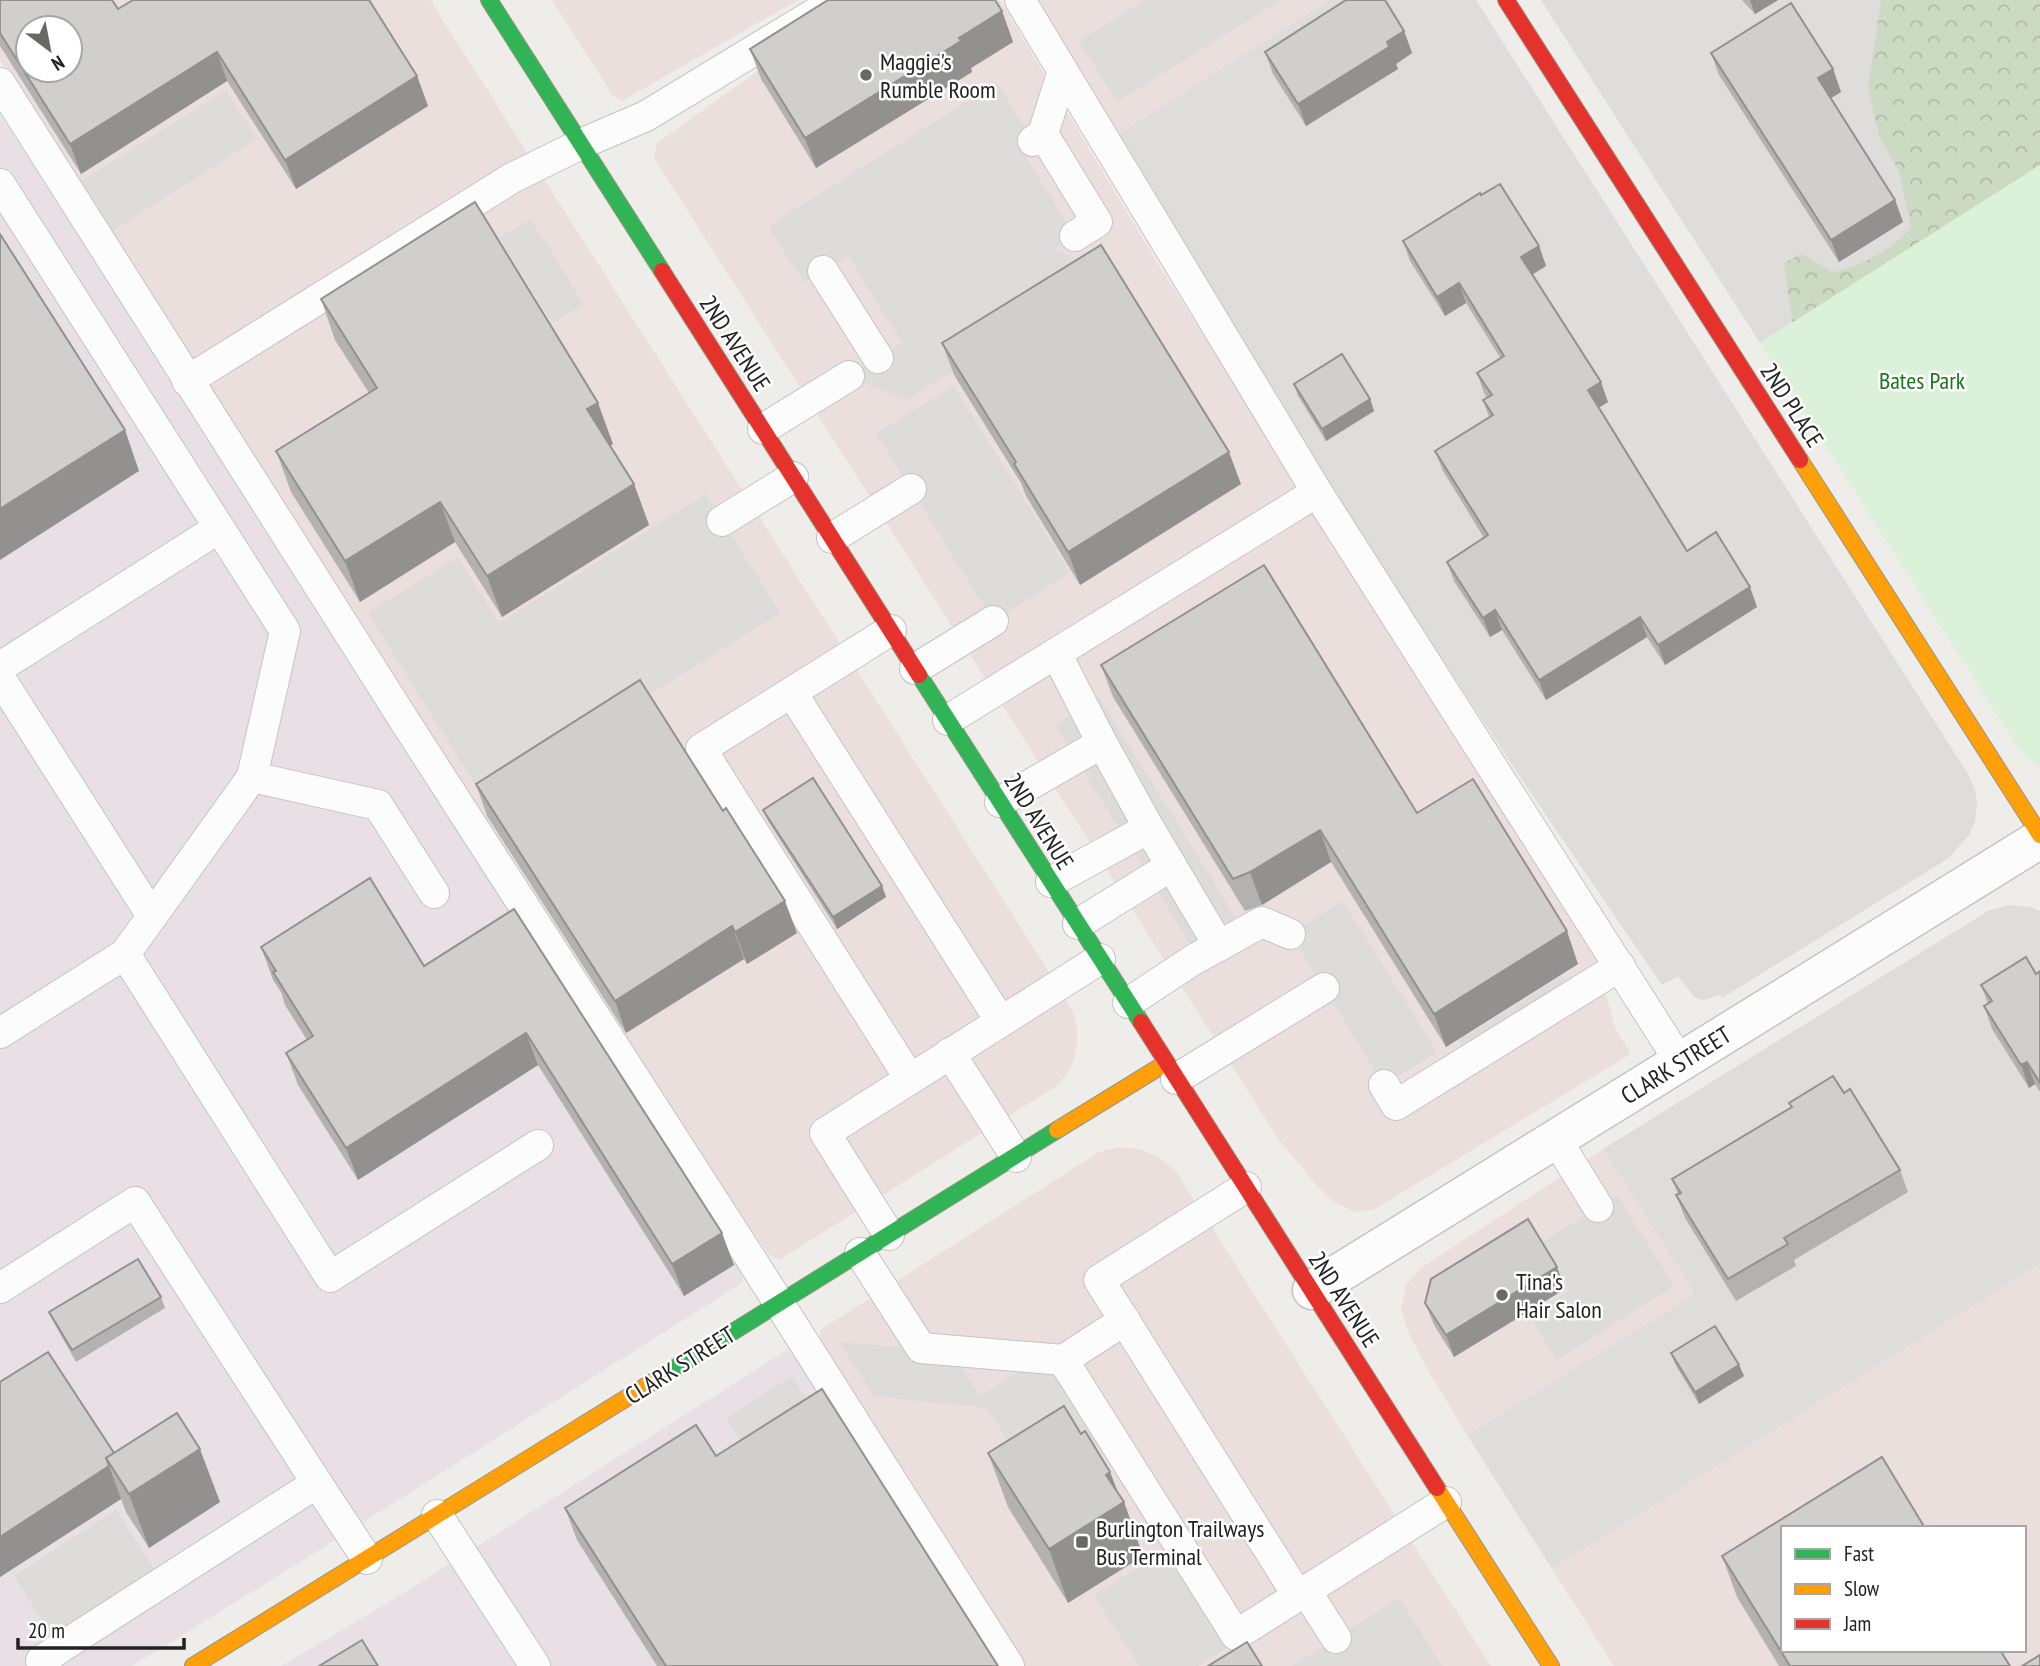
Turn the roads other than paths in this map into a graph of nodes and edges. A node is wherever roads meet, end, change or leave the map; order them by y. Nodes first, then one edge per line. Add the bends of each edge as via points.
1 (489, 0) edge
2 (837, 0) edge
3 (1020, 0) edge
4 (1506, 0) edge
5 (1063, 71) junction
6 (0, 83) edge
7 (580, 144) junction
8 (0, 184) edge
9 (1075, 236) dead end
10 (823, 271) dead end
11 (878, 358) dead end
12 (849, 376) dead end
13 (187, 381) junction
14 (763, 429) junction
15 (793, 477) junction
16 (911, 489) dead end
17 (1317, 492) junction
18 (723, 521) dead end
19 (219, 528) junction
20 (832, 538) junction
21 (993, 621) dead end
22 (891, 630) junction
23 (1056, 653) junction
24 (0, 667) edge
25 (915, 669) junction
26 (0, 678) edge
27 (792, 693) junction
28 (948, 720) junction
29 (1102, 743) junction
30 (252, 777) junction
31 (1000, 802) junction
32 (1149, 828) junction
33 (2040, 837) edge
34 (1171, 866) junction
35 (1051, 882) junction
36 (434, 893) dead end
37 (152, 916) junction
38 (1078, 925) junction
39 (1290, 934) dead end
40 (1219, 946) junction
41 (125, 954) junction
42 (1100, 959) junction
43 (1620, 967) junction
44 (1324, 988) dead end
45 (1128, 1003) junction
46 (1001, 1022) junction
47 (0, 1033) edge
48 (950, 1054) junction
49 (1680, 1062) junction
50 (1171, 1071) junction
51 (910, 1079) junction
52 (1384, 1085) dead end
53 (1556, 1139) junction
54 (538, 1145) dead end
55 (1016, 1157) junction
56 (1246, 1187) junction
57 (1598, 1207) dead end
58 (889, 1235) junction
59 (860, 1253) junction
60 (0, 1288) edge
61 (1312, 1290) junction
62 (779, 1303) junction
63 (1125, 1321) junction
64 (1063, 1360) junction
65 (317, 1483) junction
66 (1446, 1502) junction
67 (437, 1515) junction
68 (367, 1559) junction
69 (1302, 1593) junction
70 (1336, 1638) dead end
71 (44, 1666) edge
72 (193, 1666) edge
73 (535, 1666) edge
74 (1009, 1666) edge
75 (1551, 1666) edge

1 - 7 street, 2ND AVENUE
2 - 7 lane via 646,116
3 - 5 lane
4 - 33 street, 2ND PLACE
5 - 9 lane via 1038,138 1097,222
5 - 17 lane
6 - 13 lane
7 - 13 lane via 512,178
7 - 14 street, 2ND AVENUE
8 - 19 lane
10 - 11 lane
12 - 14 lane
13 - 62 lane via 415,714
14 - 15 street, 2ND AVENUE
15 - 18 lane
15 - 20 street, 2ND AVENUE
16 - 20 lane
17 - 23 lane
17 - 43 lane
19 - 24 lane
19 - 30 lane via 285,631
20 - 22 street, 2ND AVENUE
21 - 25 lane
22 - 25 street, 2ND AVENUE
22 - 27 lane
23 - 28 lane
23 - 29 lane
25 - 28 street, 2ND AVENUE
26 - 37 lane
27 - 46 lane
27 - 51 lane via 701,749
28 - 31 street, 2ND AVENUE
29 - 31 lane
29 - 32 lane
30 - 36 lane via 378,804
30 - 37 lane
31 - 35 street, 2ND AVENUE
32 - 34 lane
32 - 35 lane
33 - 49 street, CLARK STREET
34 - 38 lane
34 - 40 lane
35 - 38 street, 2ND AVENUE
37 - 41 lane
38 - 42 street, 2ND AVENUE
39 - 40 lane via 1262,922
40 - 45 lane
41 - 47 lane
41 - 54 lane via 330,1277
42 - 45 street, 2ND AVENUE
42 - 46 lane
43 - 49 lane
43 - 52 lane via 1396,1105
44 - 50 lane
45 - 50 street, 2ND AVENUE
46 - 48 lane
48 - 51 lane
48 - 55 lane
49 - 53 street, CLARK STREET
50 - 55 street, CLARK STREET
50 - 56 street, 2ND AVENUE
51 - 58 lane via 825,1133
53 - 57 lane
53 - 61 street, CLARK STREET
55 - 58 street, CLARK STREET
56 - 61 street, 2ND AVENUE
56 - 63 lane via 1099,1280
58 - 59 street, CLARK STREET
59 - 62 street, CLARK STREET
59 - 64 lane via 921,1349
60 - 65 lane via 135,1202
61 - 66 street, 2ND AVENUE
62 - 67 street, CLARK STREET
62 - 74 lane
63 - 64 lane
63 - 69 lane
64 - 69 lane via 1236,1635
65 - 68 lane
65 - 71 lane via 60,1648 41,1661
66 - 69 lane
66 - 75 street, 2ND AVENUE
67 - 68 street, CLARK STREET
67 - 73 lane
68 - 72 street, CLARK STREET
69 - 70 lane

